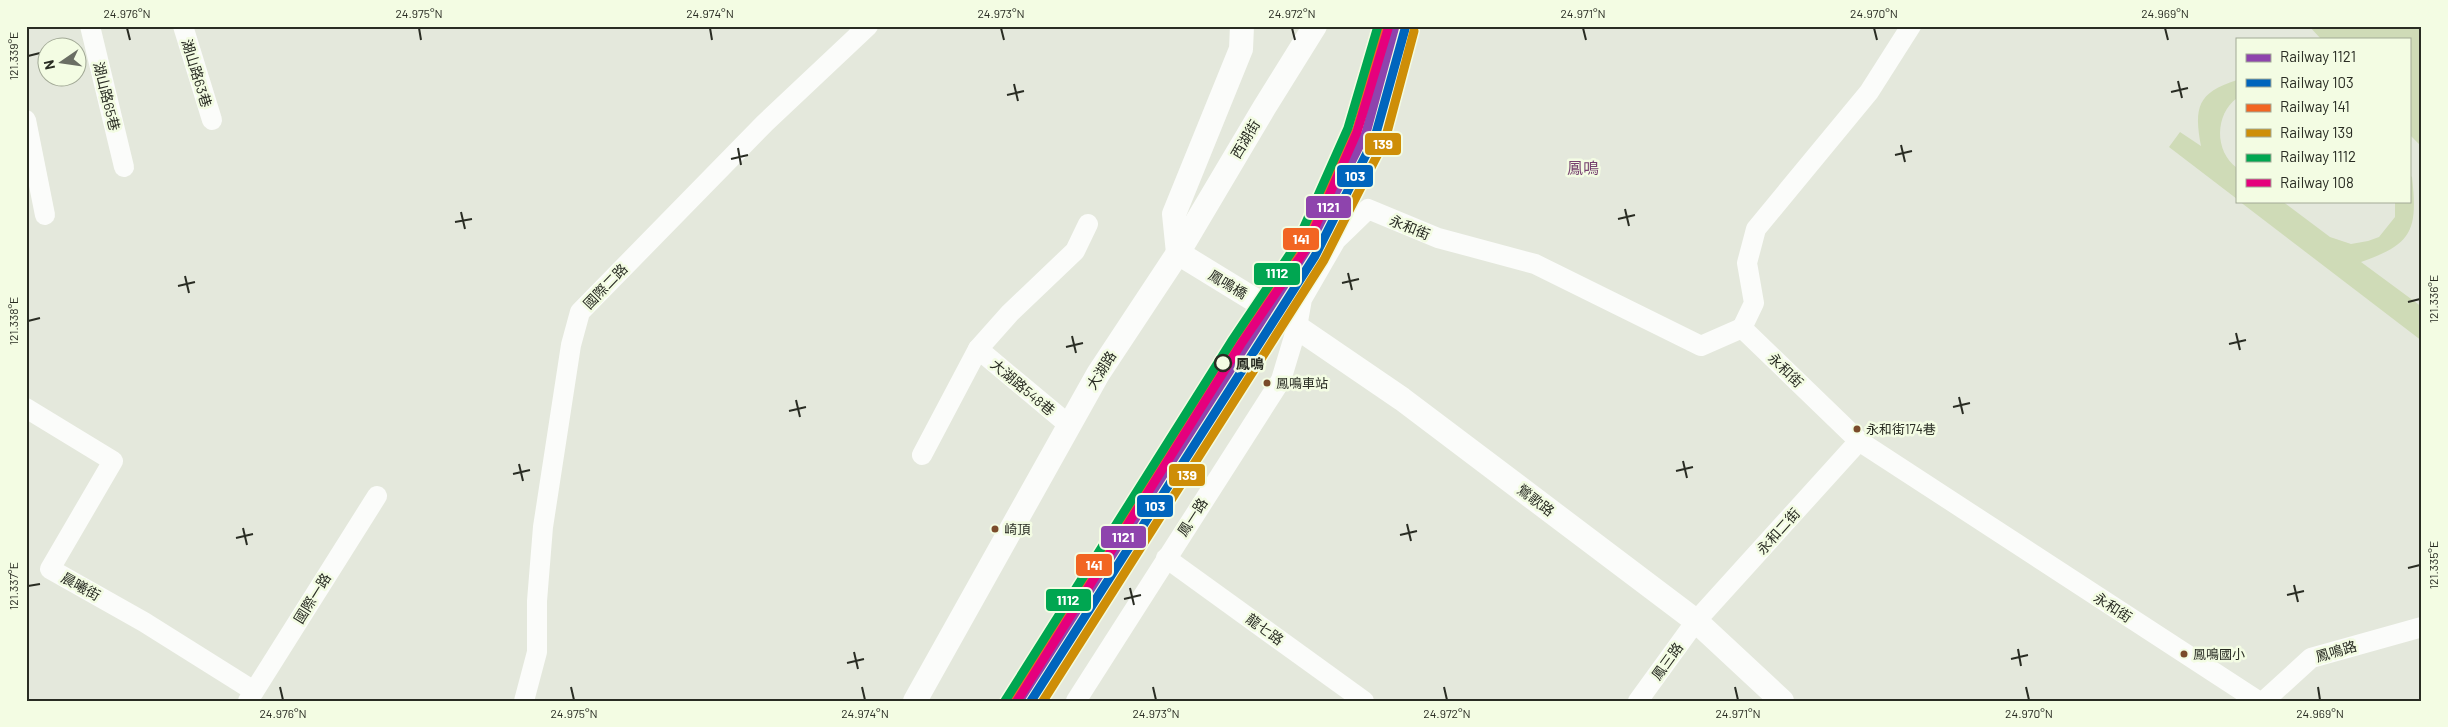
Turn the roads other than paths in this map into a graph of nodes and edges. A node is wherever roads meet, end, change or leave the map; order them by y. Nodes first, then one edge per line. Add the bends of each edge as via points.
1 (90, 26) edge
2 (183, 26) edge
3 (868, 26) edge
4 (1242, 26) edge
5 (1316, 26) edge
6 (1911, 26) edge
7 (26, 120) edge
8 (212, 120) dead end
9 (124, 167) dead end
10 (46, 214) dead end
11 (1088, 224) dead end
12 (1178, 253) junction
13 (1302, 299) joint
14 (1288, 321) junction
15 (1742, 328) junction
16 (978, 349) junction
17 (26, 408) edge
18 (1069, 425) junction
19 (1860, 440) junction
20 (922, 455) dead end
21 (377, 496) dead end
22 (1166, 558) junction
23 (1696, 621) junction
24 (2422, 627) edge
25 (251, 696) edge
26 (524, 701) edge
27 (915, 701) edge
28 (1076, 701) edge
29 (1364, 701) edge
30 (1638, 701) edge
31 (1782, 701) edge
32 (2258, 701) edge
33 (2264, 701) edge

1 - 9 street, 湖山路65巷
2 - 8 street, 湖山路63巷
3 - 26 street, 國際二路 via 765,123 580,312 570,345 544,518 536,652
4 - 12 street via 1241,49 1174,214
5 - 12 street, 西湖街
6 - 15 street via 1869,92 1756,229 1748,263 1754,303
7 - 10 street
11 - 16 street via 1075,251 1010,313
12 - 14 street, 鳳鳴橋
12 - 18 street, 大湖路 via 1098,374
13 - 14 street, 鳳一路
13 - 15 street, 永和街 via 1336,240 1368,209 1438,238 1535,264 1701,346
14 - 22 street, 鳳一路 via 1281,380
14 - 23 street, 鶯歌路 via 1402,399
15 - 19 street, 永和街
16 - 18 street, 大湖路548巷
16 - 20 street
17 - 25 street, 晨曦街 via 113,461 50,569 144,622
18 - 27 street, 大湖路
19 - 23 street, 永和二街
19 - 32 street, 永和街
21 - 25 street, 國際一路
22 - 28 street, 鳳一路
22 - 29 street, 龍七路
23 - 30 street, 鳳三路
23 - 31 street, 鶯歌路
24 - 33 street, 鳳鳴路 via 2311,658

